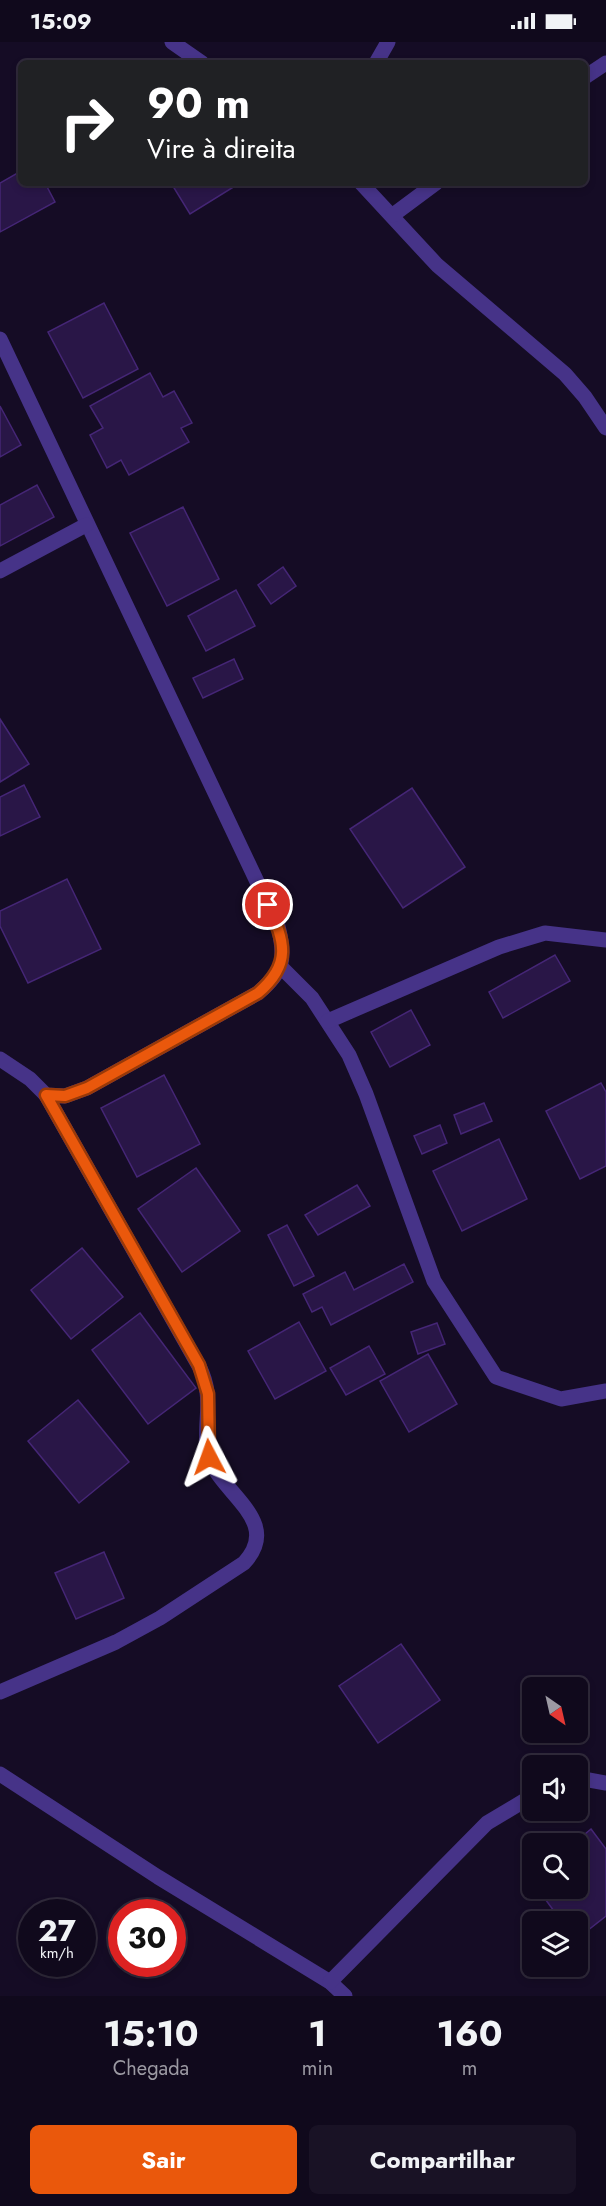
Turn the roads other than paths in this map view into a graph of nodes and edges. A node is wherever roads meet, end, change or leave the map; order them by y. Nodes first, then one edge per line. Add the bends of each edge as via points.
1 (172, 42) edge
2 (388, 42) edge
3 (198, 60) edge
4 (378, 60) edge
5 (606, 63) edge
6 (588, 75) edge
7 (364, 186) edge
8 (432, 186) edge
9 (393, 215) junction
10 (0, 339) edge
11 (606, 428) edge
12 (86, 525) junction
13 (0, 571) edge
14 (606, 940) edge
15 (281, 967) junction
16 (327, 1021) junction
17 (0, 1059) edge
18 (46, 1095) junction
19 (606, 1391) edge
20 (0, 1692) edge
21 (0, 1774) edge
22 (588, 1780) edge
23 (606, 1783) edge
24 (522, 1802) edge
25 (330, 1982) junction
26 (345, 1996) edge

1 - 3 street
2 - 4 street
5 - 6 street
7 - 9 street
8 - 9 street
9 - 11 street via 437,265 565,374
10 - 12 street
12 - 13 street
12 - 15 street via 278,926 283,946
14 - 16 street via 545,933 499,947
15 - 16 street via 312,998
15 - 18 street via 258,993 87,1088 65,1096
16 - 19 street via 349,1055 366,1094 434,1281 496,1377 561,1399
17 - 18 street
18 - 20 street via 199,1365 208,1394 209,1457 253,1518 257,1532 253,1553 244,1563 160,1618 116,1642
21 - 25 street
22 - 23 street
24 - 25 street via 487,1823
25 - 26 street

